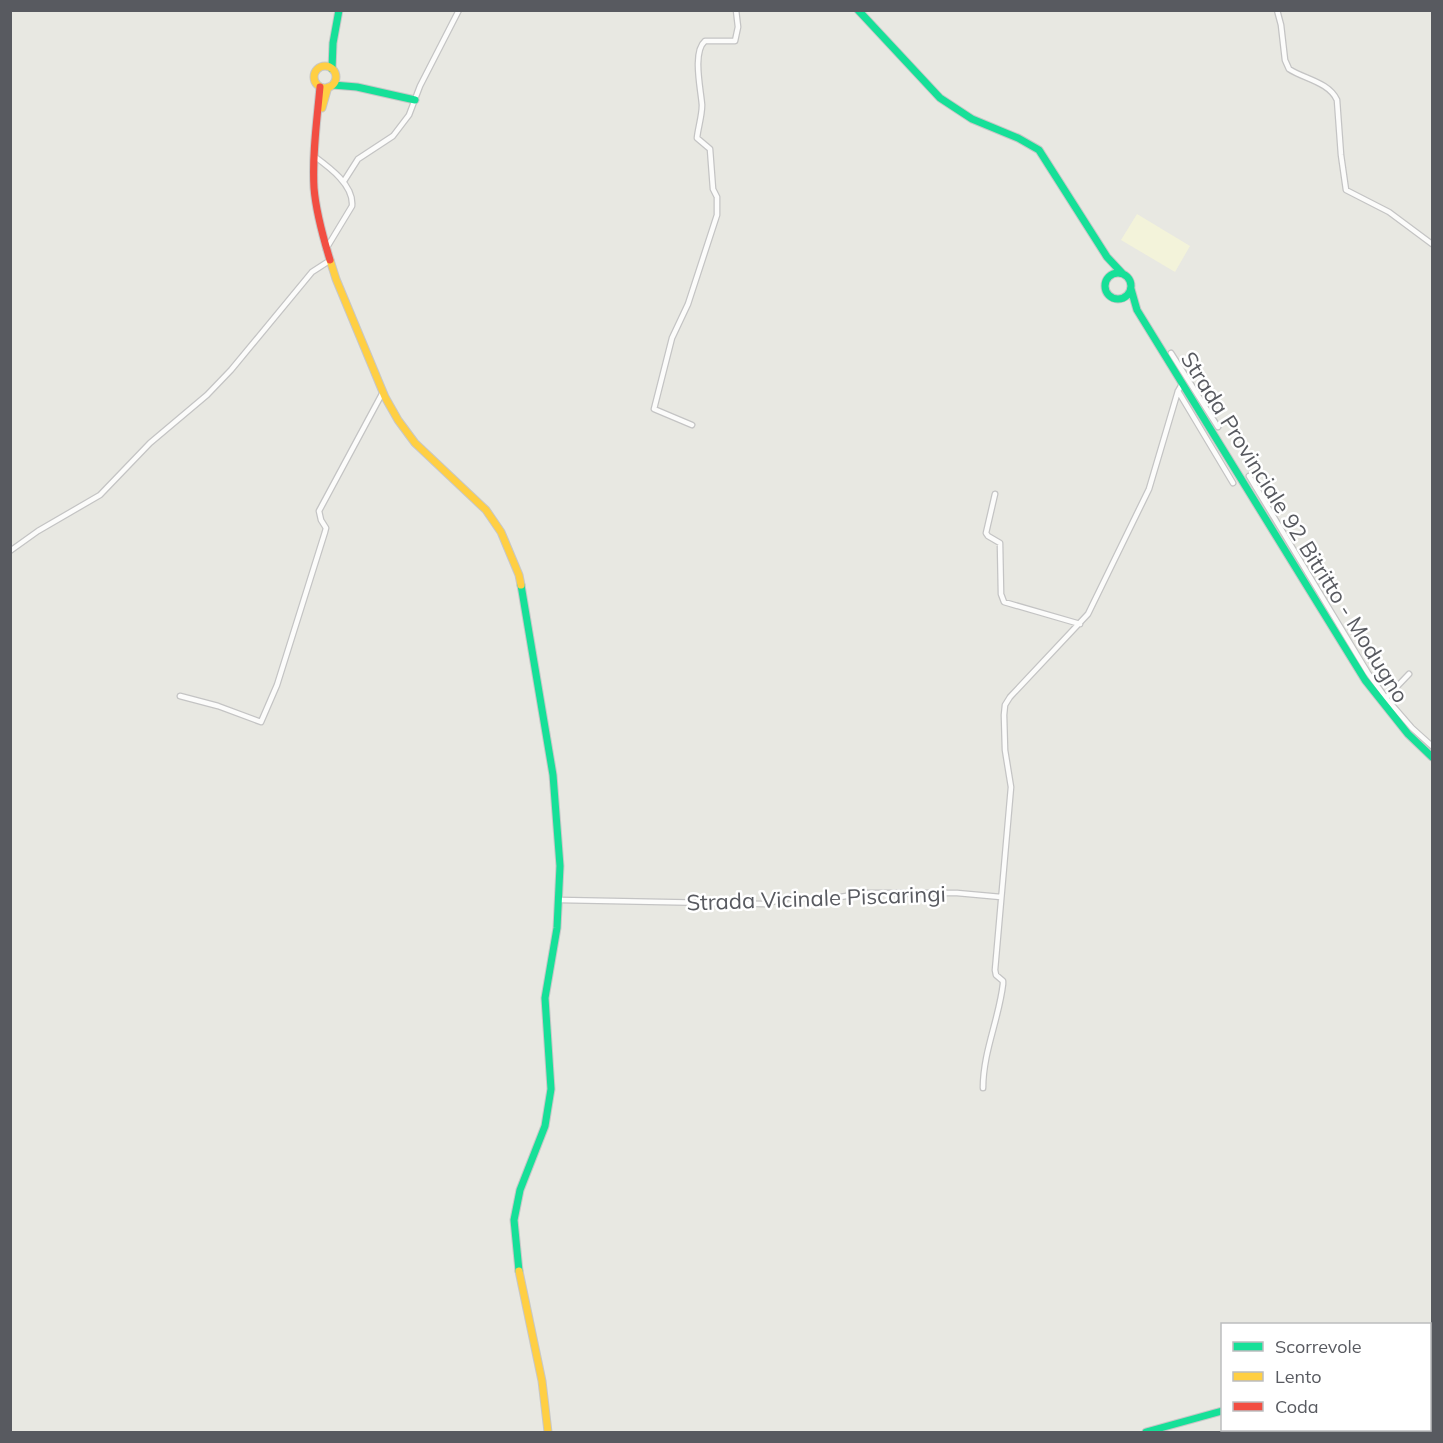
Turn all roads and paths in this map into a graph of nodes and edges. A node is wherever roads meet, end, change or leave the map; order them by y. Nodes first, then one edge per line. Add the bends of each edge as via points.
1 (339, 10) edge
2 (459, 10) edge
3 (736, 10) edge
4 (1277, 10) edge
5 (862, 12) edge
6 (333, 43) junction
7 (323, 66) junction
8 (332, 69) junction
9 (336, 76) junction
10 (327, 86) junction
11 (357, 87) junction
12 (415, 100) junction
13 (314, 156) junction
14 (344, 182) junction
15 (1432, 244) edge
16 (326, 249) junction
17 (1107, 257) junction
18 (329, 261) junction
19 (1122, 273) junction
20 (1112, 274) junction
21 (1131, 290) junction
22 (1121, 298) junction
23 (1137, 310) junction
24 (1171, 353) dead end
25 (1180, 388) junction
26 (383, 391) junction
27 (1195, 399) junction
28 (692, 425) dead end
29 (1218, 427) dead end
30 (1249, 476) dead end
31 (1233, 483) dead end
32 (995, 494) dead end
33 (1285, 542) junction
34 (10, 550) edge
35 (1080, 624) junction
36 (1409, 674) dead end
37 (180, 696) dead end
38 (1386, 698) junction
39 (1432, 746) edge
40 (1432, 756) edge
41 (1001, 897) junction
42 (560, 900) junction
43 (983, 1088) dead end
44 (1221, 1411) edge
45 (548, 1432) edge
46 (1146, 1432) edge

1 - 6 street
2 - 12 street
3 - 28 street via 735,41 705,41 700,49 702,107 697,138 710,149 717,215 688,304 672,338 654,409
4 - 15 street via 1289,69 1336,96 1345,188 1389,212
5 - 17 street via 949,105 1039,150
6 - 7 street
6 - 8 street
7 - 8 street
7 - 10 street via 314,76 316,82
8 - 9 street
9 - 10 street
9 - 11 street
10 - 11 street
10 - 13 street
11 - 12 street
12 - 14 street via 393,136 358,159
13 - 14 street
13 - 16 street via 315,200
14 - 16 street via 352,206
16 - 18 street
17 - 19 street
17 - 20 street
18 - 26 street
18 - 34 street via 303,281 207,395 150,443 100,495
19 - 20 street
19 - 21 street via 1131,281
20 - 22 street via 1106,280 1106,289 1113,298
21 - 22 street
21 - 23 street
22 - 23 street
23 - 25 street, Strada Provinciale 92 Bitritto - Modugno
24 - 27 street
25 - 27 street, Strada Provinciale 92 Bitritto - Modugno
25 - 31 street
25 - 35 street via 1149,489
26 - 37 street via 319,511 325,532 277,685 261,722
26 - 42 street via 415,443 486,510 500,530 519,574 553,775
27 - 29 street
27 - 33 street, Strada Provinciale 92 Bitritto - Modugno
30 - 33 street
32 - 35 street via 986,533 1000,543 1004,602
33 - 38 street
33 - 40 street, Strada Provinciale 92 Bitritto - Modugno via 1378,699
35 - 41 street via 1005,705 1005,750 1011,781
36 - 38 street
38 - 39 street
41 - 42 street, Strada Vicinale Piscaringi via 865,893 815,901 791,897 764,904
41 - 43 street via 995,970 1003,984
42 - 45 street via 545,998 551,1089 548,1112 520,1190 514,1220 519,1274 542,1381
44 - 46 street

